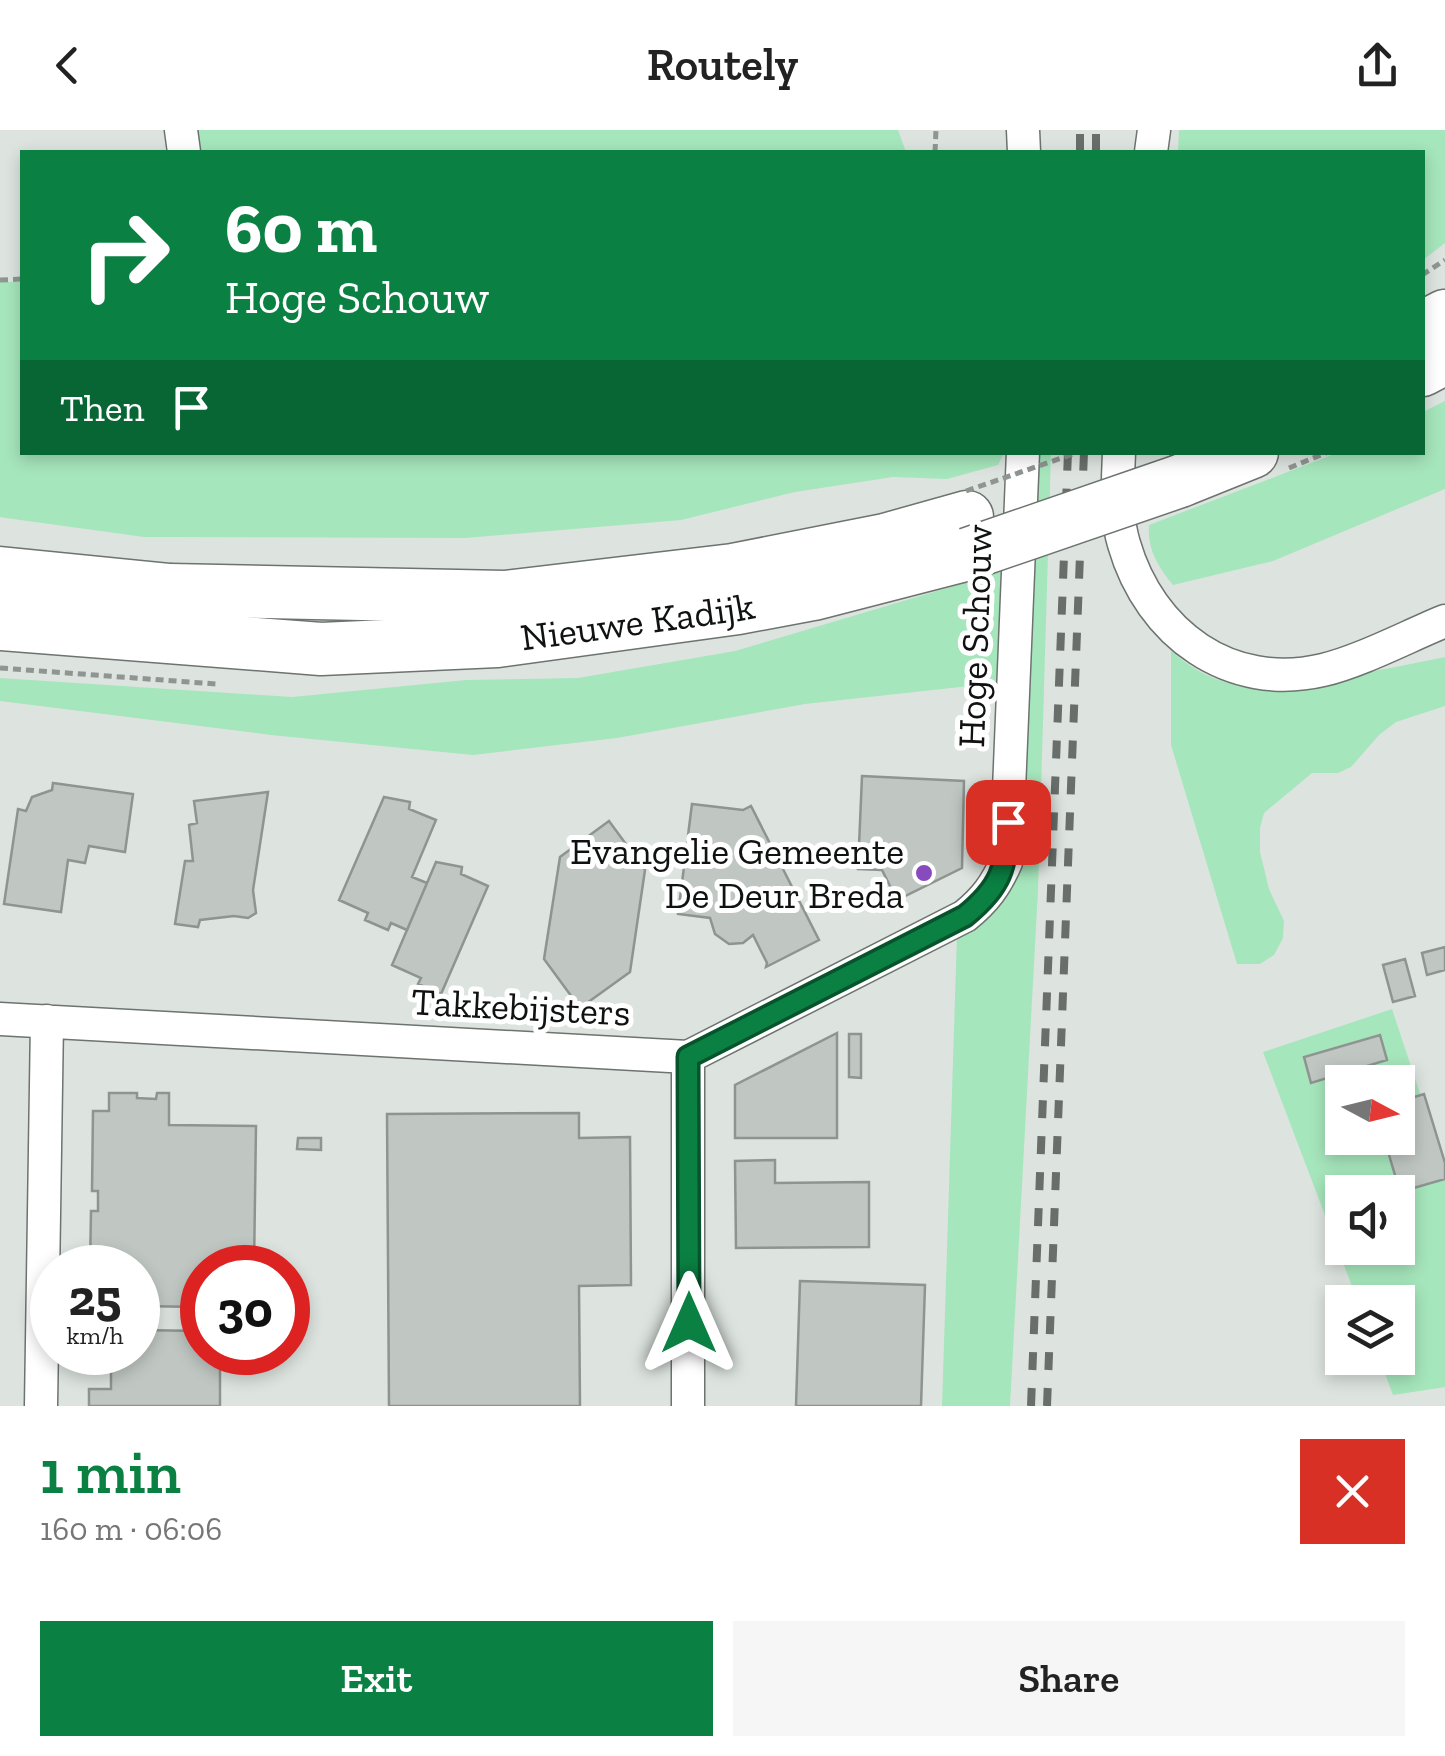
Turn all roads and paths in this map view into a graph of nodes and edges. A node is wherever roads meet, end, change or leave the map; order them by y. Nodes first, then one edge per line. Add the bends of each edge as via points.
1 (1023, 455) edge
2 (1074, 455) edge
3 (1119, 455) edge
4 (1235, 455) edge
5 (1168, 467) edge
6 (967, 521) junction
7 (0, 573) edge
8 (1445, 621) edge
9 (0, 624) edge
10 (0, 1019) edge
11 (47, 1021) junction
12 (688, 1057) junction
13 (41, 1406) edge
14 (688, 1406) edge

1 - 12 street, Hoge Schouw via 1006,862 998,882 965,916
2 - 6 path, bridge
3 - 8 street via 1124,546 1144,593 1201,653 1238,670 1324,670
4 - 5 main road, Nieuwe Kadijk
5 - 6 main road, Nieuwe Kadijk, bridge
6 - 7 main road, Nieuwe Kadijk via 733,570 506,597 170,590
6 - 9 main road, Nieuwe Kadijk via 814,594 497,642 321,649
10 - 11 street, Takkebijsters
11 - 12 street, Takkebijsters
11 - 13 street
12 - 14 street

